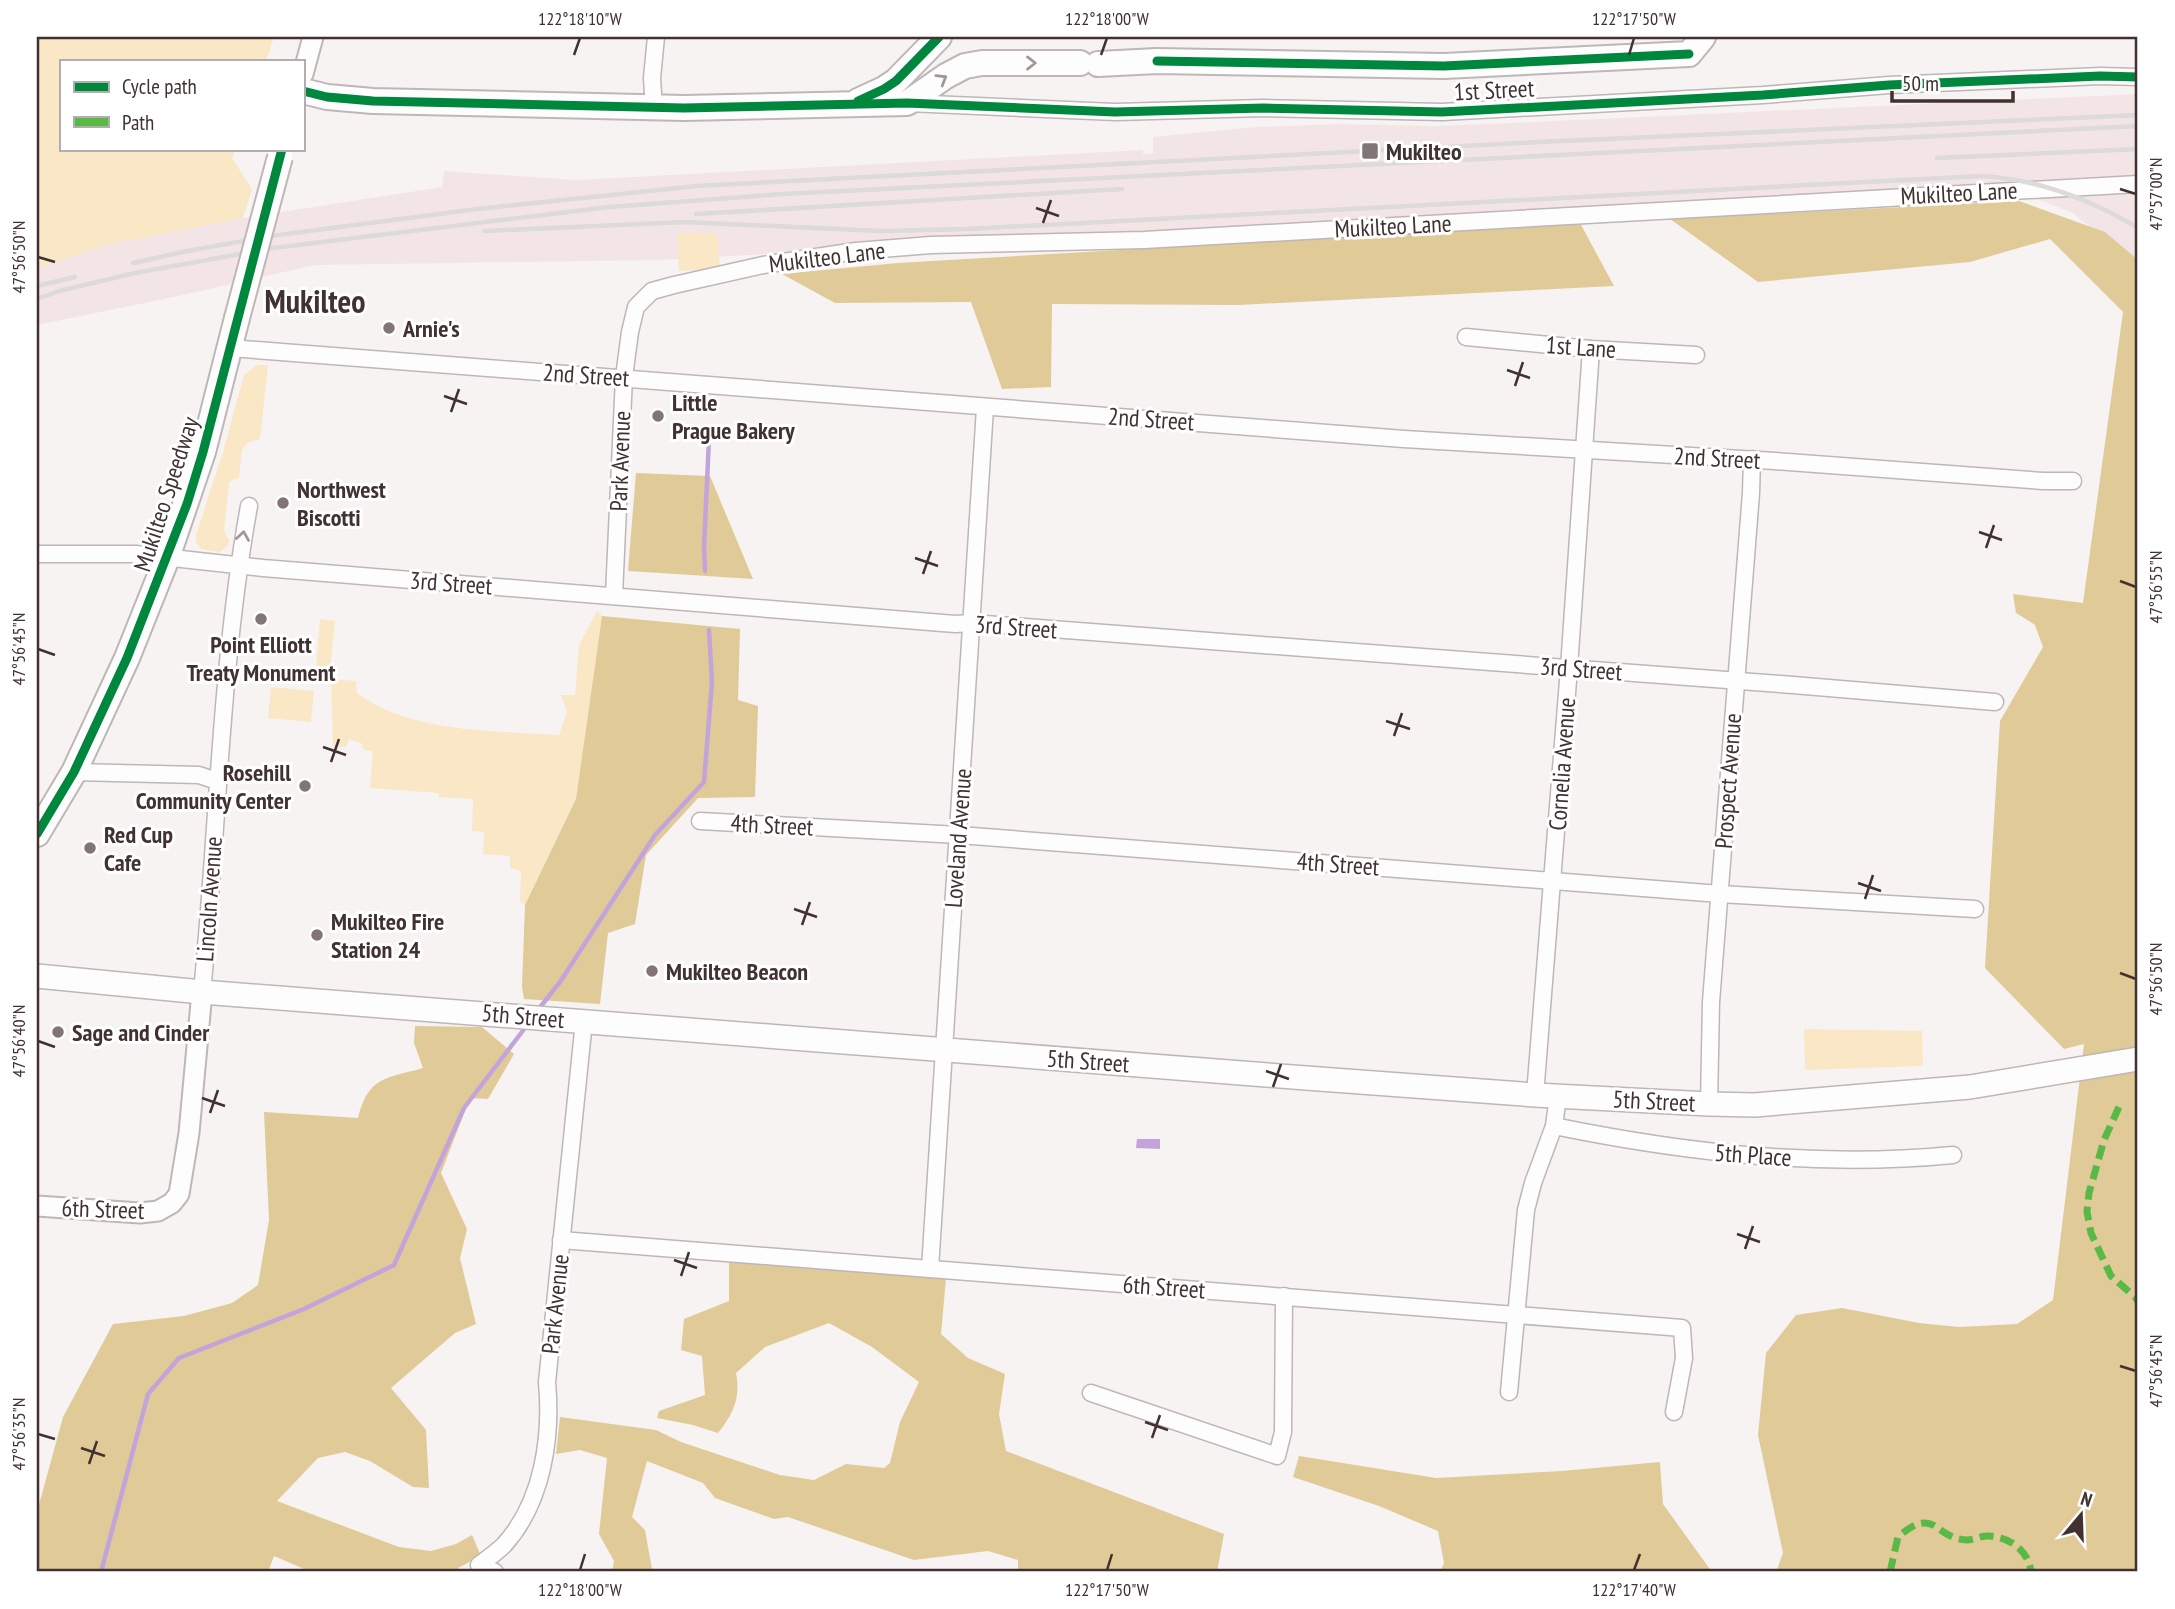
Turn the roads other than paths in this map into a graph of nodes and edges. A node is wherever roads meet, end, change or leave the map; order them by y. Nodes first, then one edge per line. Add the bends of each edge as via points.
1 (312, 37) edge
2 (656, 37) edge
3 (939, 37) edge
4 (1703, 37) edge
5 (304, 70) edge
6 (2138, 77) edge
7 (304, 92) edge
8 (907, 103) junction
9 (852, 104) junction
10 (654, 107) junction
11 (281, 153) edge
12 (2138, 184) edge
13 (652, 292) joint
14 (1466, 337) dead end
15 (230, 348) junction
16 (1591, 349) junction
17 (1696, 355) dead end
18 (624, 377) junction
19 (985, 408) junction
20 (1583, 451) junction
21 (1752, 459) junction
22 (2073, 481) dead end
23 (248, 506) dead end
24 (37, 554) edge
25 (167, 558) junction
26 (240, 566) junction
27 (614, 595) junction
28 (972, 623) junction
29 (1569, 668) junction
30 (1736, 681) junction
31 (1995, 702) dead end
32 (74, 772) junction
33 (217, 781) junction
34 (700, 821) dead end
35 (37, 834) edge
36 (959, 835) junction
37 (1552, 880) junction
38 (1720, 894) junction
39 (1975, 909) dead end
40 (37, 976) edge
41 (202, 992) junction
42 (584, 1021) junction
43 (944, 1049) junction
44 (2138, 1059) edge
45 (1546, 1095) junction
46 (1709, 1104) junction
47 (1554, 1126) junction
48 (1953, 1155) dead end
49 (184, 1168) joint
50 (37, 1206) edge
51 (561, 1240) junction
52 (930, 1269) junction
53 (1284, 1296) junction
54 (1517, 1313) junction
55 (1509, 1392) dead end
56 (1091, 1393) dead end
57 (1674, 1412) dead end
58 (495, 1572) edge

1 - 5 street
2 - 10 street
3 - 9 main road via 896,81
8 -> 4 main road via 946,76 982,63 1458,66 1689,54
6 - 8 street, 1st Street via 1889,85 1442,112 1115,111
7 - 10 main road, 1st Street via 373,101
8 - 9 main road, 1st Street
9 - 10 main road, 1st Street
11 - 15 main road, Mukilteo Speedway, bridge
12 - 13 street, Mukilteo Lane via 1144,240 931,245 763,265
13 - 18 street, Park Avenue via 636,307
14 - 16 street, 1st Lane
15 - 18 street, 2nd Street
15 - 25 main road, Mukilteo Speedway via 204,452
16 - 17 street, 1st Lane
16 - 20 street, Cornelia Avenue
18 - 19 street, 2nd Street
18 - 27 street, Park Avenue
19 - 20 street, 2nd Street
19 - 28 street, Loveland Avenue
20 - 21 street, 2nd Street
20 - 29 street, Cornelia Avenue
21 - 22 street, 2nd Street
21 - 30 street, Prospect Avenue
26 -> 23 street, Lincoln Avenue
24 - 25 street, 3rd Street
25 - 26 street, 3rd Street
25 - 32 main road, Mukilteo Speedway
26 - 27 street, 3rd Street
26 - 33 street, Lincoln Avenue
27 - 28 street, 3rd Street
28 - 29 street, 3rd Street
28 - 36 street, Loveland Avenue
29 - 30 street, 3rd Street
29 - 37 street, Cornelia Avenue
30 - 31 street, 3rd Street
30 - 38 street, Prospect Avenue
32 - 33 street via 199,775
32 - 35 main road, Mukilteo Speedway
33 - 41 street, Lincoln Avenue
34 - 36 street, 4th Street
36 - 37 street, 4th Street
36 - 43 street, Loveland Avenue
37 - 38 street, 4th Street
37 - 45 street, Cornelia Avenue
38 - 39 street, 4th Street
38 - 46 street, Prospect Avenue
40 - 41 main road, 5th Street
41 - 42 main road, 5th Street
41 - 49 street, Lincoln Avenue
42 - 43 main road, 5th Street
42 - 51 street, Park Avenue
43 - 45 main road, 5th Street
43 - 52 street, Loveland Avenue
44 - 46 main road, 5th Street via 1970,1087 1755,1105
45 - 46 main road, 5th Street
45 - 47 street, Cornelia Avenue
47 - 48 street, 5th Place via 1711,1153 1900,1160
47 - 54 street, Cornelia Avenue via 1526,1210
49 - 50 street, 6th Street via 179,1194 158,1211
51 - 52 street, 6th Street
51 - 58 street, Park Avenue via 547,1382 546,1448 533,1499 504,1544 479,1566
52 - 53 street, 6th Street
53 - 54 street, 6th Street
53 - 56 street via 1283,1432 1277,1457
54 - 55 street, Cornelia Avenue
54 - 57 street, 6th Street via 1682,1328 1684,1358

